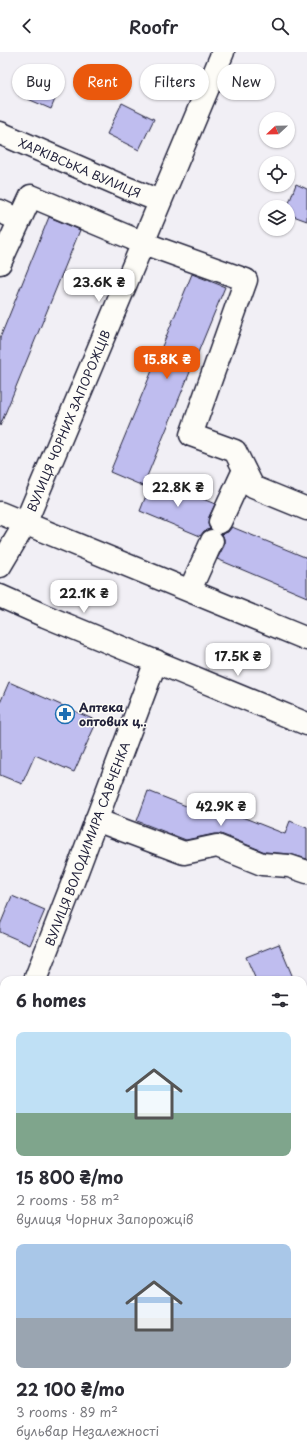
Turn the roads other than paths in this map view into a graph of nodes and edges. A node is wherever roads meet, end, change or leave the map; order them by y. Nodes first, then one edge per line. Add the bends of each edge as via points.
1 (223, 52) edge
2 (0, 133) edge
3 (160, 201) junction
4 (10, 215) edge
5 (143, 243) junction
6 (0, 263) edge
7 (244, 470) junction
8 (307, 509) edge
9 (0, 513) edge
10 (25, 524) junction
11 (0, 566) edge
12 (190, 590) junction
13 (0, 596) edge
14 (307, 639) edge
15 (156, 662) junction
16 (307, 724) edge
17 (96, 820) junction
18 (307, 872) edge
19 (37, 976) edge

1 - 3 street, ВУЛИЦЯ ЧОРНИХ ЗАПОРОЖЦІВ
2 - 3 street, ХАРКІВСЬКА ВУЛИЦЯ
3 - 5 street, ВУЛИЦЯ ЧОРНИХ ЗАПОРОЖЦІВ
4 - 5 street via 31,196
4 - 6 street
5 - 7 street via 246,280 191,435 235,451
5 - 10 street, ВУЛИЦЯ ЧОРНИХ ЗАПОРОЖЦІВ
7 - 8 street via 253,487
7 - 12 street
9 - 10 street
10 - 11 street, ВУЛИЦЯ ЧОРНИХ ЗАПОРОЖЦІВ
10 - 12 street
12 - 14 street
13 - 15 street
15 - 16 street
15 - 17 street, ВУЛИЦЯ ВОЛОДИМИРА САВЧЕНКА
17 - 18 street via 184,853 217,846 262,864 289,866
17 - 19 street, ВУЛИЦЯ ВОЛОДИМИРА САВЧЕНКА

